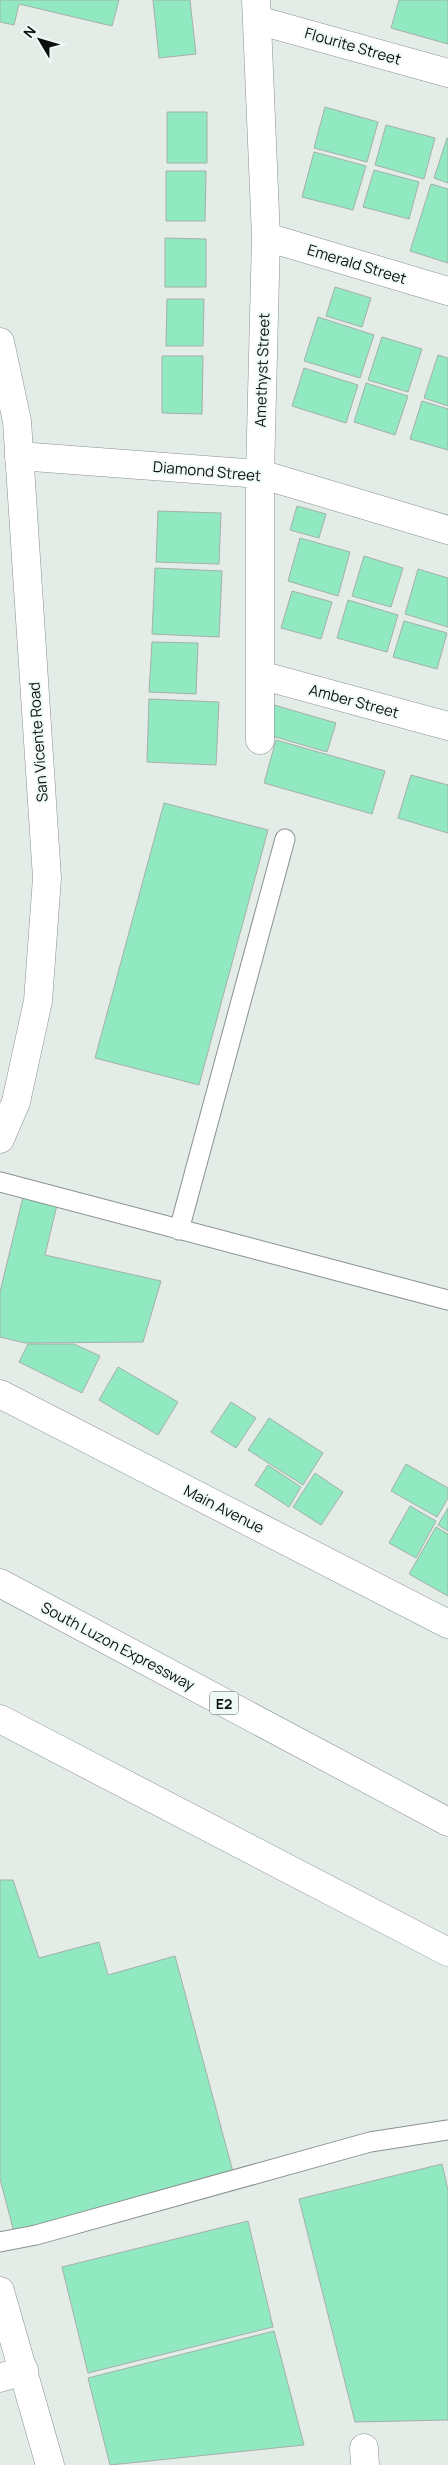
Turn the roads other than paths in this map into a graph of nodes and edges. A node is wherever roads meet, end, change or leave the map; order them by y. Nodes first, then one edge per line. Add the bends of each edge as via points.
1 (256, 10) edge
2 (448, 73) edge
3 (266, 237) junction
4 (448, 291) edge
5 (0, 342) edge
6 (19, 456) junction
7 (260, 474) junction
8 (448, 530) edge
9 (260, 675) junction
10 (448, 726) edge
11 (260, 740) dead end
12 (285, 839) dead end
13 (0, 1139) edge
14 (0, 1182) edge
15 (179, 1230) junction
16 (448, 1300) edge
17 (0, 1394) edge
18 (0, 1583) edge
19 (448, 1624) edge
20 (0, 1719) edge
21 (448, 1822) edge
22 (448, 1952) edge
23 (448, 2130) edge
24 (0, 2242) edge
25 (0, 2292) edge
26 (12, 2374) edge
27 (50, 2465) edge

1 - 2 main road, Flourite Street
1 - 3 main road, Amethyst Street
3 - 4 main road, Emerald Street
3 - 7 main road, Amethyst Street
5 - 6 main road, San Vicente Road via 16,421
6 - 7 main road, Diamond Street
6 - 13 main road, San Vicente Road via 46,878 38,1001 16,1102
7 - 8 main road, Diamond Street
7 - 9 main road, Amethyst Street
9 - 10 main road, Amber Street
9 - 11 main road, Amethyst Street
12 - 15 lane
14 - 15 lane
15 - 16 lane
17 - 19 main road, Main Avenue
18 - 21 main road, South Luzon Expressway / E2
20 - 22 main road
23 - 24 lane via 370,2142 36,2235
25 - 26 main road
26 - 27 main road

